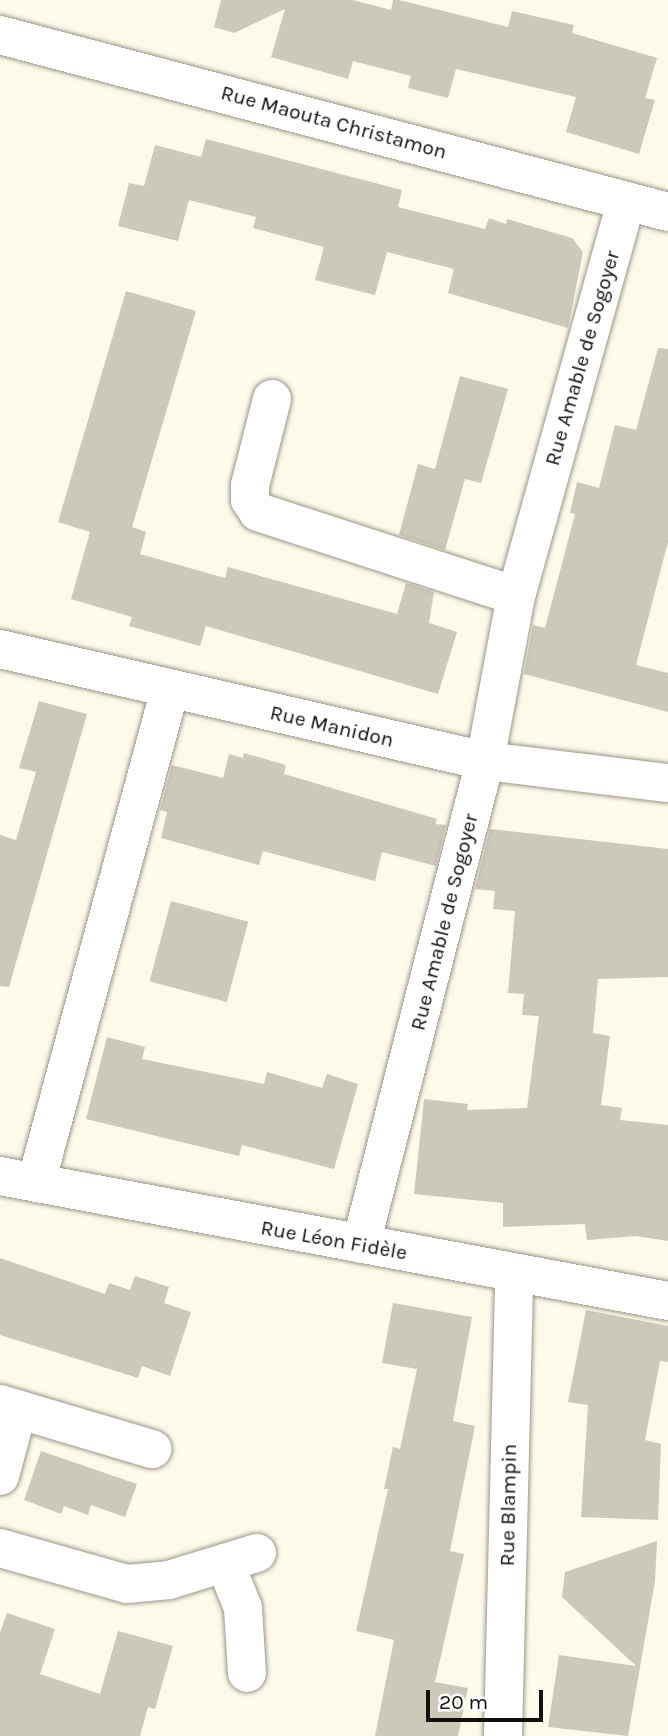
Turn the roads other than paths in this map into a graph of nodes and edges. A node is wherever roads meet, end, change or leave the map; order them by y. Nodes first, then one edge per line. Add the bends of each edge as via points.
1 (0, 35) edge
2 (626, 201) junction
3 (668, 212) edge
4 (272, 399) dead end
5 (516, 596) junction
6 (0, 649) edge
7 (170, 689) junction
8 (485, 761) junction
9 (668, 783) edge
10 (18, 1180) edge
11 (361, 1244) junction
12 (514, 1273) junction
13 (668, 1301) edge
14 (9, 1406) edge
15 (152, 1449) dead end
16 (0, 1476) edge
17 (0, 1548) edge
18 (247, 1673) dead end
19 (503, 1736) edge

1 - 2 street, Rue Maouta Christamon
2 - 3 street, Rue Maouta Christamon
2 - 5 street, Rue Amable de Sogoyer
4 - 5 street via 250,485 250,500 258,512
5 - 8 street, Rue Amable de Sogoyer
6 - 7 street, Rue Manidon
7 - 8 street, Rue Manidon
7 - 10 street
8 - 9 street, Rue Manidon
8 - 11 street, Rue Amable de Sogoyer
10 - 11 street, Rue Léon Fidèle
11 - 12 street, Rue Léon Fidèle
12 - 13 street, Rue Léon Fidèle
12 - 19 street, Rue Blampin
14 - 15 street
14 - 16 street
17 - 18 street via 127,1584 149,1584 241,1558

